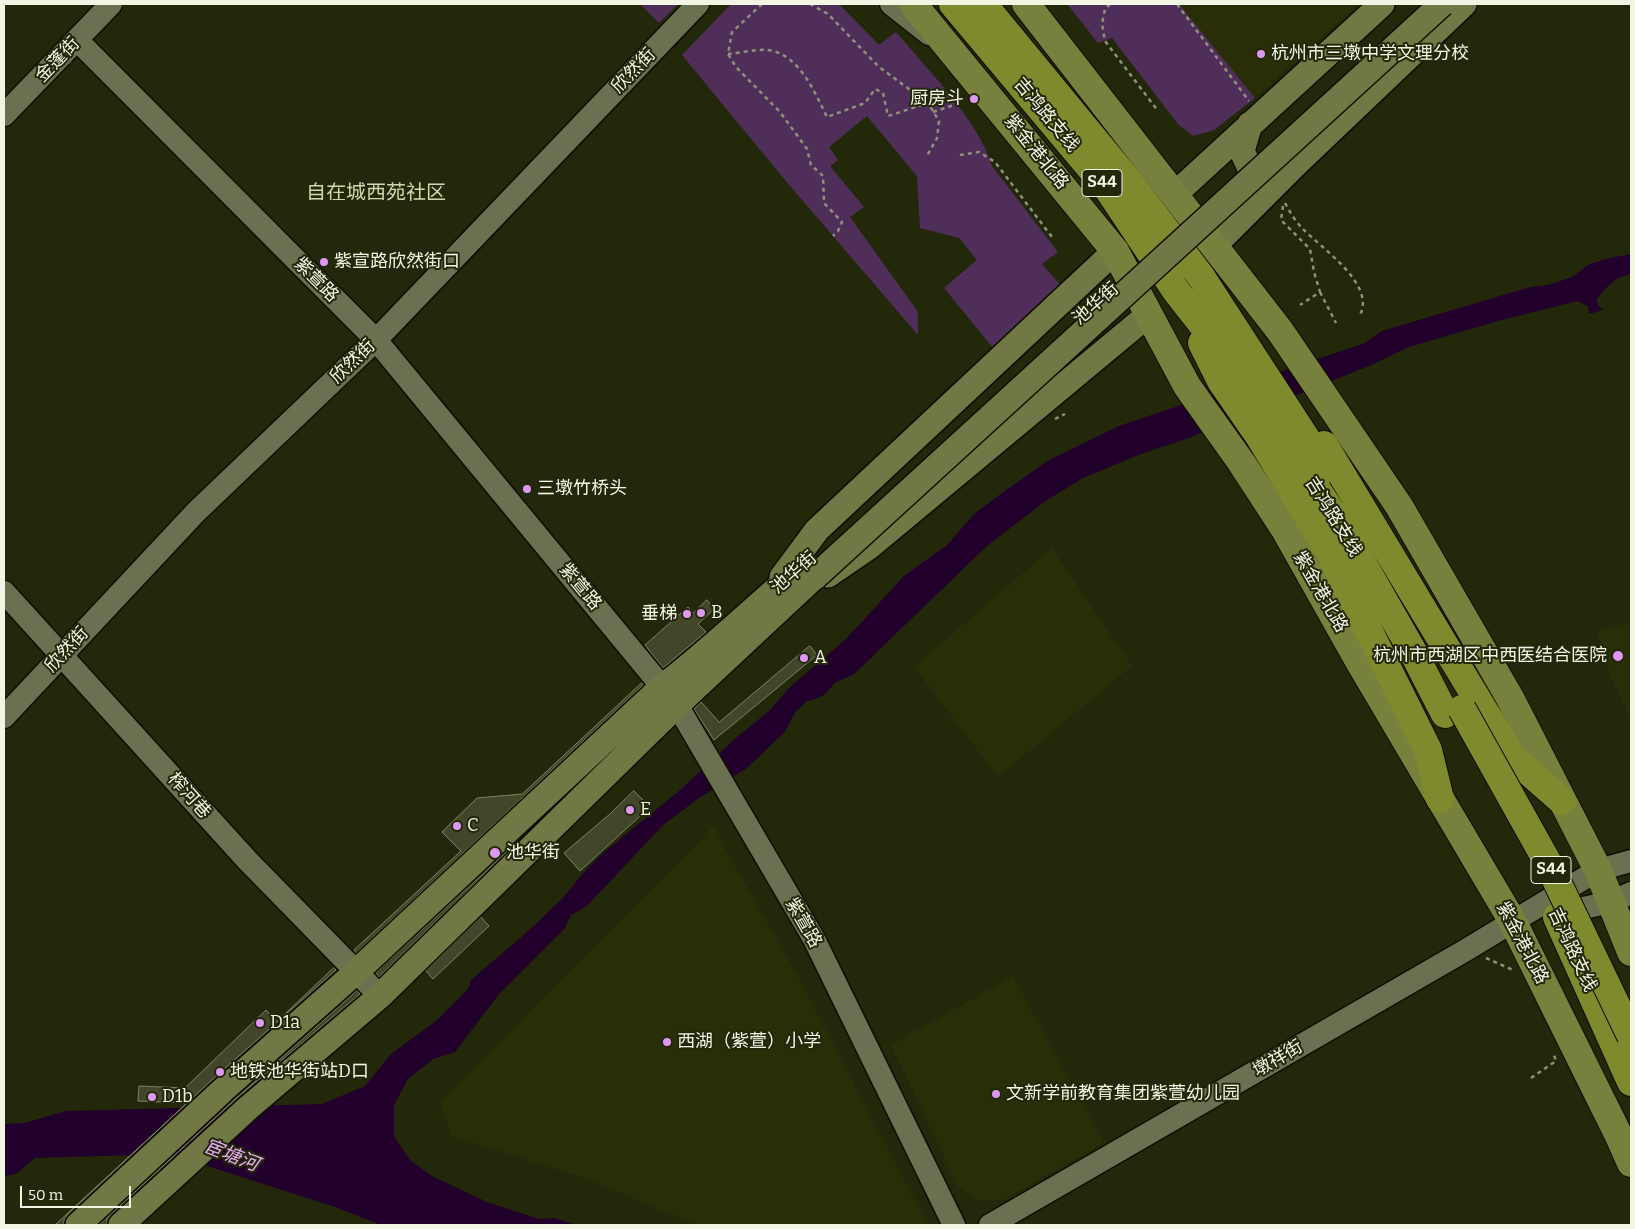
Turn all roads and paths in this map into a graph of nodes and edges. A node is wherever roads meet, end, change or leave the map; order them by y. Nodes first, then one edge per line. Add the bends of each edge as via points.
1 (111, 4) edge
2 (698, 4) edge
3 (762, 4) edge
4 (810, 4) edge
5 (891, 4) edge
6 (913, 4) edge
7 (953, 4) edge
8 (983, 4) edge
9 (1110, 4) edge
10 (1177, 4) edge
11 (1382, 4) edge
12 (1422, 4) edge
13 (1442, 4) edge
14 (1464, 4) edge
15 (1027, 5) edge
16 (77, 40) junction
17 (728, 54) junction
18 (956, 54) junction
19 (928, 103) junction
20 (957, 104) dead end
21 (1158, 111) dead end
22 (933, 112) junction
23 (1250, 113) junction
24 (4, 115) edge
25 (960, 155) dead end
26 (927, 156) dead end
27 (1296, 164) junction
28 (1174, 194) junction
29 (833, 236) dead end
30 (1052, 237) dead end
31 (1214, 246) junction
32 (1115, 251) junction
33 (1320, 292) junction
34 (1300, 305) dead end
35 (1148, 315) junction
36 (1360, 315) dead end
37 (1336, 323) dead end
38 (376, 340) junction
39 (1255, 363) junction
40 (1294, 421) junction
41 (808, 572) junction
42 (4, 592) edge
43 (776, 600) junction
44 (61, 656) junction
45 (670, 696) junction
46 (1454, 712) junction
47 (4, 717) edge
48 (1440, 799) junction
49 (1562, 801) joint
50 (1631, 861) edge
51 (1598, 870) junction
52 (1621, 898) edge
53 (1513, 922) junction
54 (1466, 950) junction
55 (1631, 952) edge
56 (1514, 971) dead end
57 (356, 972) junction
58 (380, 996) junction
59 (1631, 1036) edge
60 (1552, 1051) dead end
61 (1531, 1078) dead end
62 (1631, 1082) edge
63 (1631, 1163) edge
64 (129, 1218) edge
65 (78, 1225) edge
66 (954, 1225) edge
67 (990, 1225) edge

1 - 16 street, 金蓬街
2 - 38 street, 欣然街
3 - 17 path via 732,32
4 - 19 path via 828,14 879,68
5 - 18 street, 紫金港北路
6 - 18 main road, 紫金港北路
7 - 39 highway, 吉鸿路支线 / S44 via 1108,189 1176,291
8 - 39 highway, 吉鸿路支线 / S44 via 1130,183 1202,278
9 - 21 path via 1102,24 1105,41
10 - 23 path
11 - 23 main road
12 - 41 main road, 池华街 via 1227,189 881,494
13 - 41 main road, 池华街, bridge
14 - 27 main road
15 - 28 main road
16 - 24 street, 金蓬街
16 - 38 street, 紫萱路
17 - 19 path via 767,50 784,56 806,75 828,117 865,103 875,88 883,94 888,116
17 - 29 path via 736,67 780,112 807,149 811,165 823,176 824,203 842,222
18 - 32 main road, 紫金港北路
19 - 22 path
20 - 22 path
22 - 26 path via 939,121 937,138
23 - 27 main road via 1242,152 1252,173 1275,176
23 - 28 main road
25 - 30 path via 978,152 995,162
27 - 31 main road
28 - 31 main road
31 - 39 main road
32 - 35 main road, 紫金港北路
32 - 43 main road via 817,530
33 - 34 path
33 - 36 path via 1310,249 1281,220 1284,202 1302,228 1352,276 1361,291 1364,307
33 - 37 path
35 - 43 main road via 869,547
35 - 48 main road, 紫金港北路 via 1187,386 1284,528
38 - 44 street, 欣然街 via 196,512
38 - 45 street, 紫萱路
39 - 40 highway, 吉鸿路支线 / S44
39 - 40 main road
40 - 46 highway, 吉鸿路支线 / S44 via 1355,516
40 - 48 highway via 1334,562 1428,750
40 - 49 highway via 1512,757
41 - 43 main road, 池华街
42 - 44 street, 榨河巷
43 - 45 main road, 池华街 via 686,670
44 - 47 street, 欣然街
44 - 57 street, 榨河巷 via 247,860
45 - 57 main road, 池华街
45 - 58 main road, 池华街
45 - 66 street, 紫萱路 via 814,939
46 - 59 highway, 吉鸿路支线 / S44, bridge via 1548,863
46 - 62 highway, 吉鸿路支线 / S44 via 1557,917
48 - 53 main road, 紫金港北路
49 - 51 main road
50 - 51 street, 墩祥街
51 - 52 main road
51 - 53 street, 墩祥街
52 - 53 street, 墩祥街
52 - 55 main road
53 - 54 street, 墩祥街
53 - 63 main road, 紫金港北路
54 - 56 path
54 - 67 street, 墩祥街
57 - 58 street, 榨河巷
57 - 65 main road, 池华街
58 - 64 main road, 池华街 via 248,1108
60 - 61 path via 1556,1060

